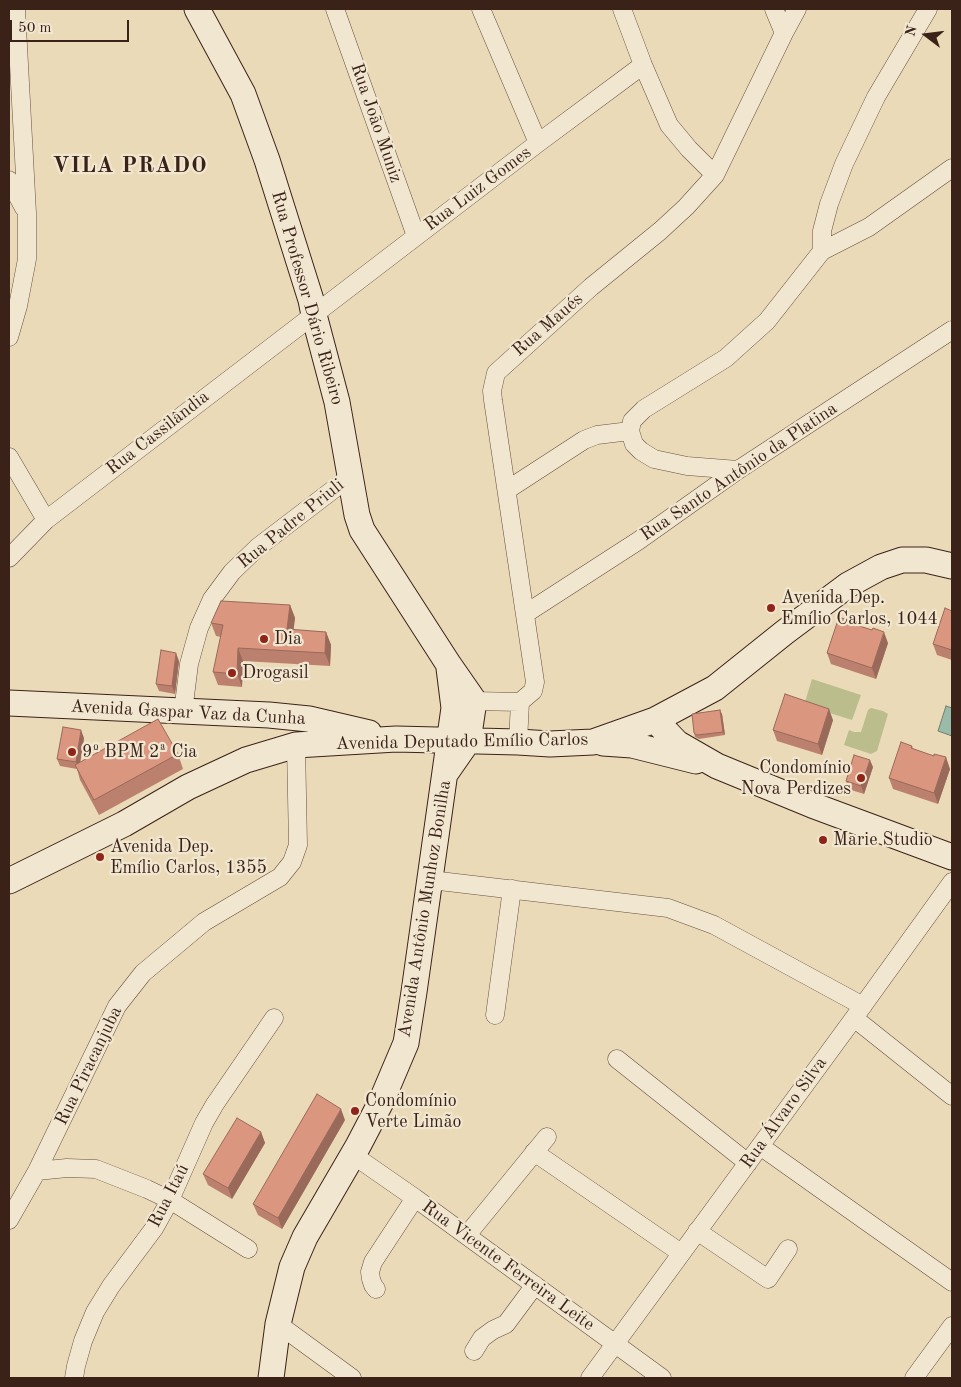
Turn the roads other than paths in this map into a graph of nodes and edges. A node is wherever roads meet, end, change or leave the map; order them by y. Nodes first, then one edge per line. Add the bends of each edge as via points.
1 (16, 9) edge
2 (197, 9) edge
3 (336, 9) edge
4 (481, 9) edge
5 (622, 9) edge
6 (774, 9) edge
7 (797, 9) edge
8 (928, 9) edge
9 (784, 33) junction
10 (643, 66) junction
11 (14, 74) edge
12 (538, 143) junction
13 (952, 168) edge
14 (715, 175) junction
15 (9, 180) edge
16 (27, 213) junction
17 (416, 236) junction
18 (822, 251) junction
19 (314, 315) junction
20 (952, 330) edge
21 (9, 337) edge
22 (630, 431) junction
23 (9, 457) edge
24 (738, 470) junction
25 (351, 476) junction
26 (507, 490) junction
27 (46, 520) junction
28 (9, 558) edge
29 (952, 566) edge
30 (525, 614) junction
31 (449, 665) junction
32 (474, 701) junction
33 (520, 702) junction
34 (9, 703) edge
35 (183, 712) junction
36 (252, 714) junction
37 (655, 720) junction
38 (396, 739) junction
39 (459, 741) junction
40 (518, 742) junction
41 (593, 742) junction
42 (296, 745) junction
43 (257, 757) junction
44 (718, 766) junction
45 (952, 857) edge
46 (431, 880) junction
47 (9, 881) edge
48 (952, 882) edge
49 (512, 889) junction
50 (859, 1012) junction
51 (495, 1015) dead end
52 (274, 1018) dead end
53 (617, 1059) dead end
54 (952, 1096) edge
55 (547, 1137) dead end
56 (760, 1146) junction
57 (534, 1152) junction
58 (353, 1156) junction
59 (748, 1163) junction
60 (37, 1171) junction
61 (415, 1198) junction
62 (170, 1200) junction
63 (9, 1220) edge
64 (697, 1231) junction
65 (467, 1235) junction
66 (248, 1249) dead end
67 (788, 1249) dead end
68 (681, 1253) junction
69 (952, 1282) edge
70 (535, 1285) junction
71 (376, 1289) dead end
72 (278, 1324) junction
73 (952, 1326) edge
74 (616, 1344) junction
75 (474, 1351) dead end
76 (74, 1378) edge
77 (271, 1378) edge
78 (352, 1378) edge
79 (590, 1378) edge
80 (662, 1378) edge
81 (914, 1378) edge

1 - 11 street
2 - 19 street, Rua Professor Dário Ribeiro via 243,94 276,188
3 - 17 street, Rua João Muniz
4 - 12 street
5 - 10 street
6 - 9 street
7 - 9 street, Rua Maués
8 - 18 street via 876,97 844,164 822,231
9 - 14 street, Rua Maués
10 - 12 street, Rua Luiz Gomes
10 - 14 street via 669,125
11 - 16 street
12 - 17 street, Rua Luiz Gomes
13 - 18 street via 869,227
14 - 26 street, Rua Maués via 660,232 591,287 496,373 492,391
15 - 16 street
16 - 21 street via 27,260
17 - 19 street, Rua Luiz Gomes
18 - 22 street via 767,321 726,358 644,409 632,421
19 - 25 street, Rua Professor Dário Ribeiro via 337,402
19 - 27 street, Rua Cassilândia
20 - 24 street, Rua Santo Antônio da Platina
22 - 24 street via 634,444 654,459 687,466
22 - 26 street via 584,440
23 - 27 street
24 - 30 street, Rua Santo Antônio da Platina via 638,541
25 - 31 street, Rua Professor Dário Ribeiro via 362,530
25 - 35 street, Rua Padre Priuli via 258,547 232,572 212,599 199,628 189,664
26 - 30 street, Rua Maués
27 - 28 street, Rua Cassilândia
29 - 37 street, Avenida Deputado Emílio Carlos via 926,560 902,560 881,567 848,585 715,688
30 - 33 street, Rua Maués via 535,682 533,691
31 - 32 street, Rua Professor Dário Ribeiro
31 - 39 street, Rua Professor Dário Ribeiro
32 - 33 street
32 - 39 street
33 - 40 street
34 - 35 street, Avenida Gaspar Vaz da Cunha
35 - 36 street, Avenida Gaspar Vaz da Cunha
36 - 38 street, Avenida Gaspar Vaz da Cunha via 309,719
36 - 43 street via 269,732 268,745
37 - 41 street, Avenida Deputado Emílio Carlos
37 - 44 street via 678,743
38 - 39 street, Avenida Deputado Emílio Carlos
38 - 42 street, Avenida Deputado Emílio Carlos
39 - 40 street, Avenida Deputado Emílio Carlos
39 - 46 street, Avenida Antônio Munhoz Bonilha via 445,774
40 - 41 street, Avenida Deputado Emílio Carlos
41 - 44 street via 632,745
42 - 43 street, Avenida Deputado Emílio Carlos
42 - 60 street, Rua Piracanjuba via 298,845 292,862 280,877 204,922 142,973 116,1006
43 - 47 street, Avenida Deputado Emílio Carlos via 188,787 124,824
44 - 45 street
46 - 49 street
46 - 58 street, Avenida Antônio Munhoz Bonilha via 406,1043
48 - 50 street, Rua Álvaro Silva
49 - 50 street via 668,908 714,925
49 - 51 street
50 - 54 street
50 - 56 street, Rua Álvaro Silva
52 - 62 street, Rua Itaú via 204,1123
53 - 59 street
55 - 57 street
56 - 59 street, Rua Álvaro Silva
56 - 69 street
57 - 65 street
57 - 68 street
58 - 61 street, Rua Vicente Ferreira Leite
58 - 72 street, Avenida Antônio Munhoz Bonilha via 305,1237 292,1267
59 - 64 street, Rua Álvaro Silva
60 - 62 street via 96,1169
60 - 63 street, Rua Piracanjuba
61 - 65 street, Rua Vicente Ferreira Leite
61 - 71 street via 373,1262 370,1279
62 - 66 street
62 - 76 street, Rua Itaú via 155,1227 95,1312 83,1341
64 - 67 street via 768,1279
64 - 68 street, Rua Álvaro Silva
65 - 70 street, Rua Vicente Ferreira Leite
68 - 74 street, Rua Álvaro Silva
70 - 74 street, Rua Vicente Ferreira Leite
70 - 75 street via 506,1324 482,1338
72 - 77 street, Avenida Antônio Munhoz Bonilha
72 - 78 street
73 - 81 street
74 - 79 street, Rua Álvaro Silva
74 - 80 street, Rua Vicente Ferreira Leite

